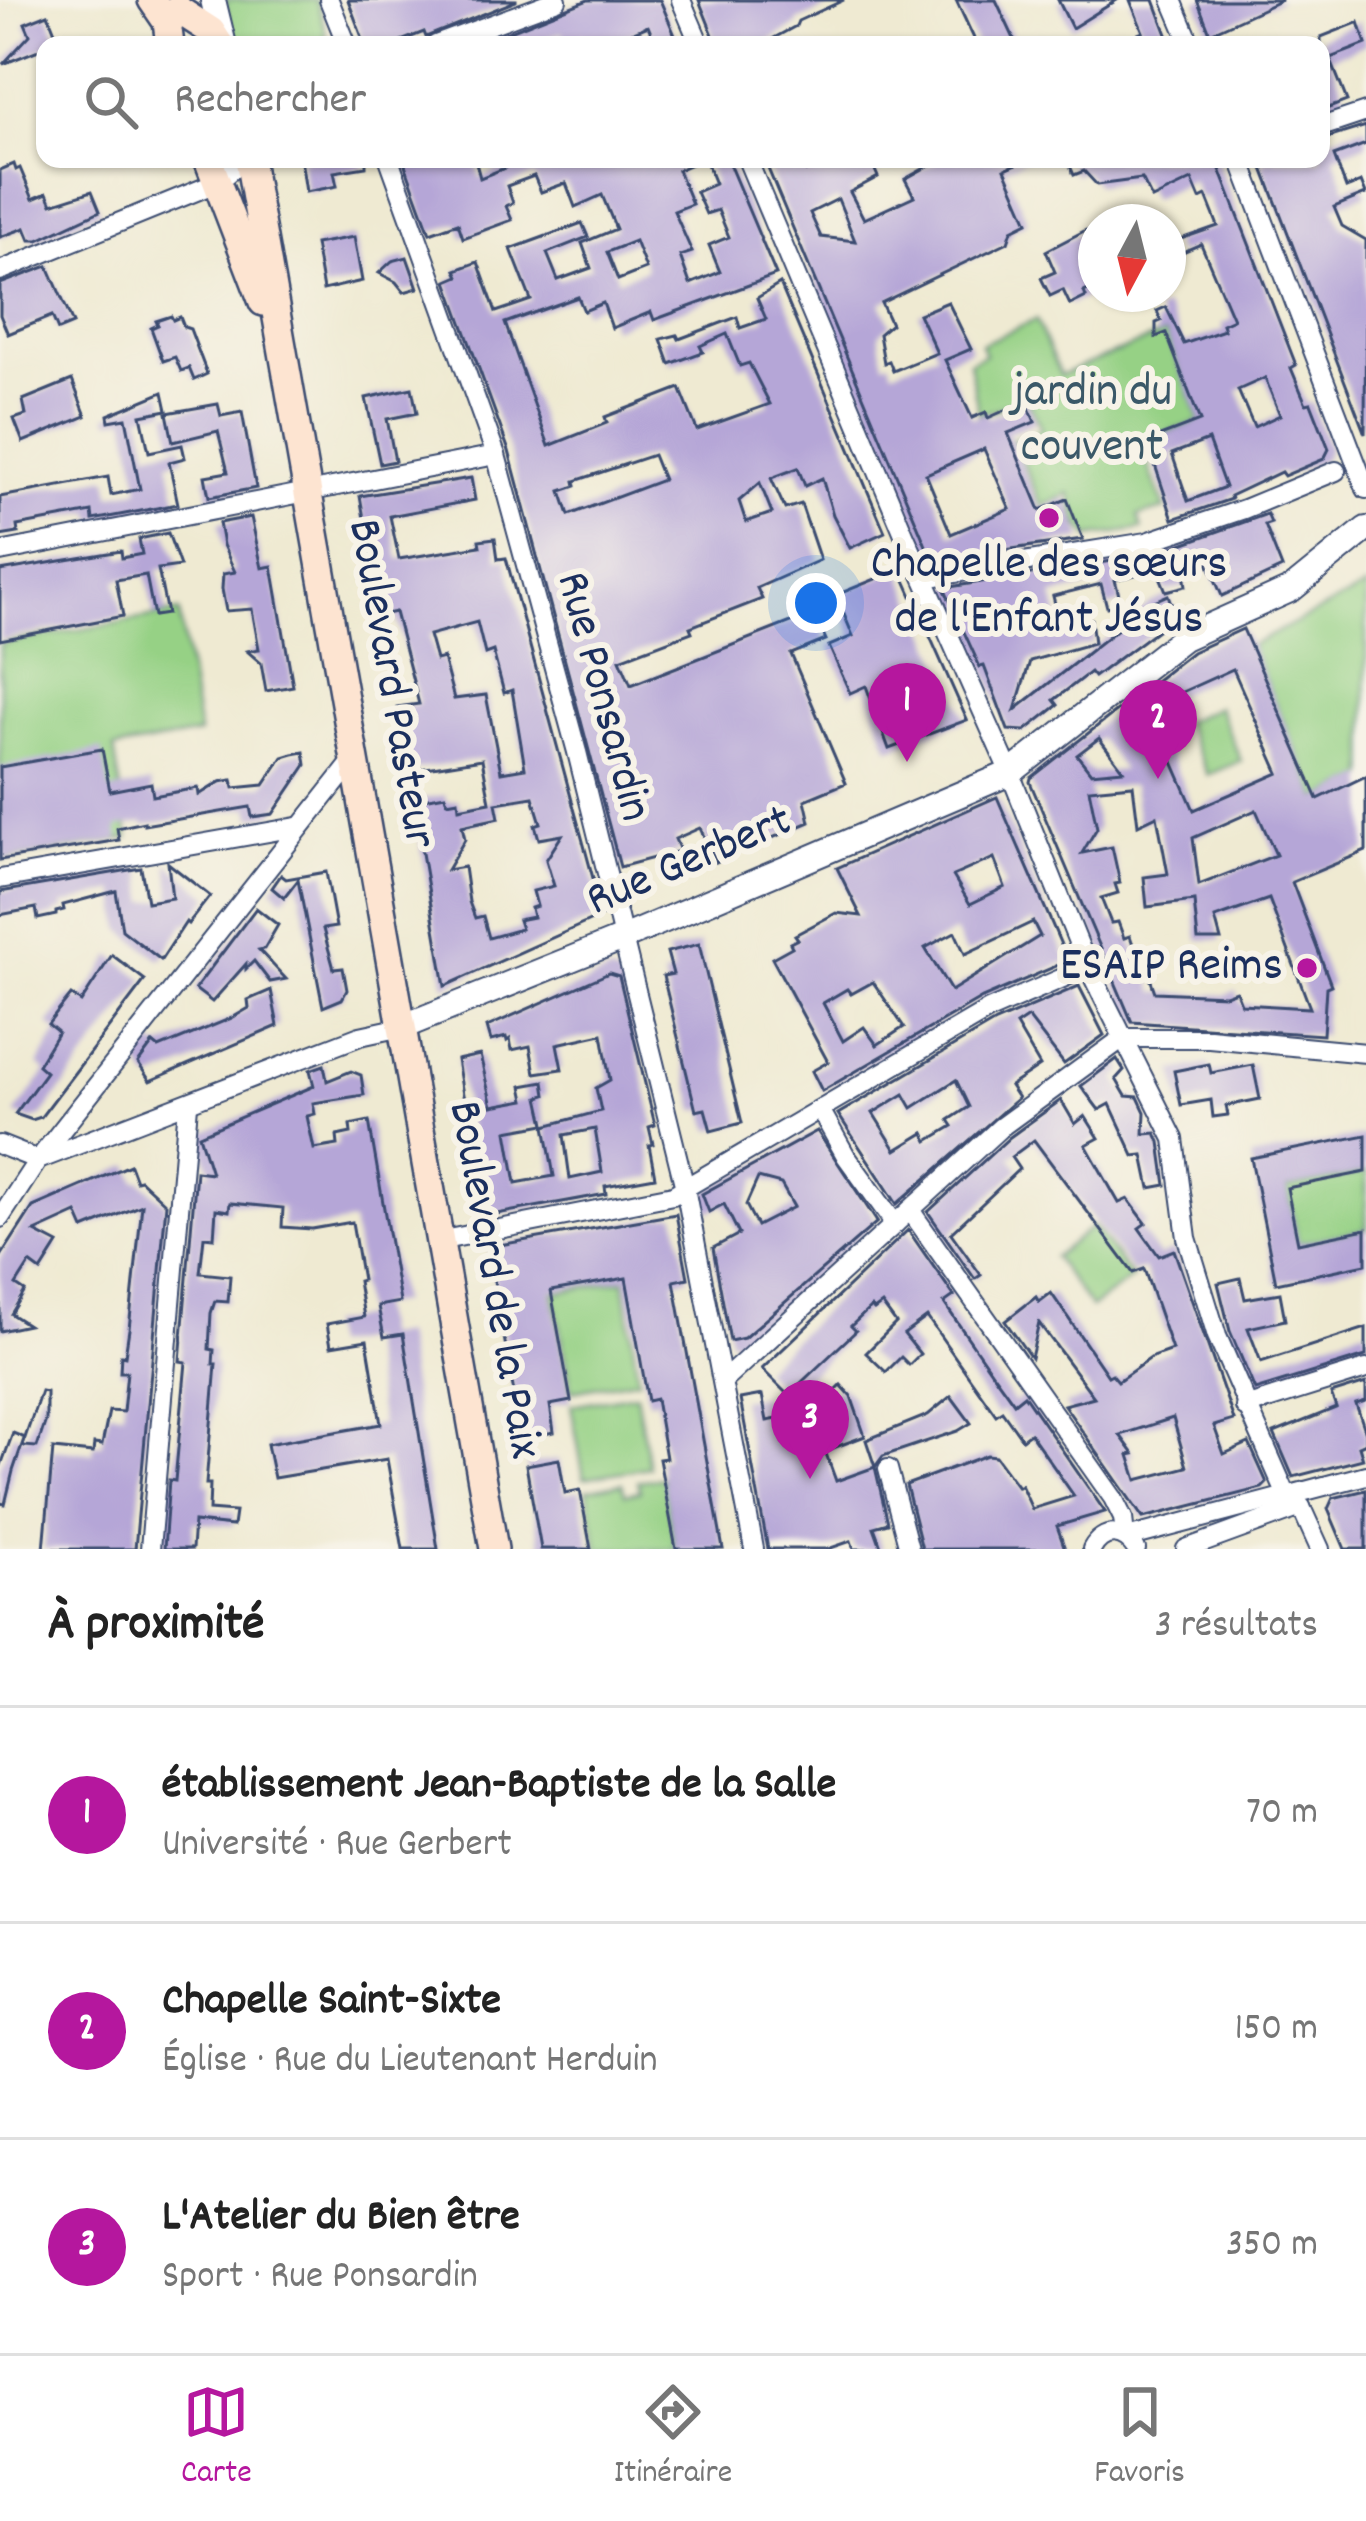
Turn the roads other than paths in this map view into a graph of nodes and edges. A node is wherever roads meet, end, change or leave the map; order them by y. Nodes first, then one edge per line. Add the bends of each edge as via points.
1 (213, 0) edge
2 (329, 0) edge
3 (557, 0) edge
4 (681, 0) edge
5 (1172, 0) edge
6 (170, 15) edge
7 (214, 36) edge
8 (220, 36) edge
9 (343, 36) edge
10 (460, 36) edge
11 (696, 36) edge
12 (1187, 36) edge
13 (1366, 112) edge
14 (1330, 124) edge
15 (249, 168) edge
16 (392, 168) edge
17 (751, 168) edge
18 (1243, 168) edge
19 (212, 171) edge
20 (0, 271) edge
21 (284, 356) junction
22 (496, 455) junction
23 (1336, 471) dead end
24 (1366, 489) edge
25 (310, 492) junction
26 (1366, 530) edge
27 (0, 552) edge
28 (924, 578) junction
29 (356, 756) junction
30 (1010, 773) junction
31 (297, 827) junction
32 (0, 879) edge
33 (625, 937) junction
34 (1088, 967) junction
35 (402, 1027) junction
36 (1123, 1038) junction
37 (1366, 1052) edge
38 (188, 1105) junction
39 (821, 1112) junction
40 (0, 1145) edge
41 (38, 1160) junction
42 (685, 1188) junction
43 (910, 1210) junction
44 (0, 1218) edge
45 (895, 1225) junction
46 (438, 1241) junction
47 (1366, 1369) edge
48 (724, 1381) junction
49 (1245, 1407) junction
50 (888, 1469) dead end
51 (1366, 1474) edge
52 (1294, 1502) junction
53 (1129, 1541) edge
54 (150, 1549) edge
55 (494, 1549) edge
56 (754, 1549) edge
57 (910, 1549) edge
58 (1092, 1549) edge
59 (1186, 1549) edge
60 (1320, 1549) edge

1 - 8 street
2 - 9 street
3 - 10 street
4 - 11 street
5 - 12 street
6 - 7 main road
13 - 14 street
15 - 21 main road, Boulevard Pasteur
16 - 22 street, Rue Ponsardin
17 - 28 street
18 - 24 street
19 - 20 street
19 - 21 main road, Boulevard Pasteur
21 - 25 main road, Boulevard Pasteur
22 - 25 street
22 - 33 street, Rue Ponsardin
23 - 28 street via 1147,542
25 - 27 street
25 - 29 main road, Boulevard Pasteur
26 - 30 street, Rue Gerbert via 1292,589 1183,638
28 - 30 street
29 - 31 street
29 - 35 main road, Boulevard Pasteur
30 - 33 street, Rue Gerbert
30 - 34 street
31 - 32 street
31 - 41 street
33 - 35 street, Rue Gerbert
33 - 42 street, Rue Ponsardin
34 - 36 street
34 - 39 street via 989,1010
35 - 38 street
35 - 46 main road, Boulevard de la Paix
36 - 37 street
36 - 43 street via 1001,1126
36 - 49 street via 1174,1139 1187,1238
38 - 41 street
38 - 54 street
39 - 42 street
39 - 45 street
40 - 41 street
41 - 44 street
42 - 46 street via 658,1201
42 - 48 street, Rue Ponsardin
43 - 45 street
43 - 53 street via 1113,1498
45 - 48 street
46 - 55 main road, Boulevard de la Paix
47 - 49 street
48 - 56 street, Rue Ponsardin
49 - 52 street
50 - 57 street
51 - 52 street
52 - 53 street
52 - 59 street
52 - 60 street
53 - 58 street via 1109,1534

